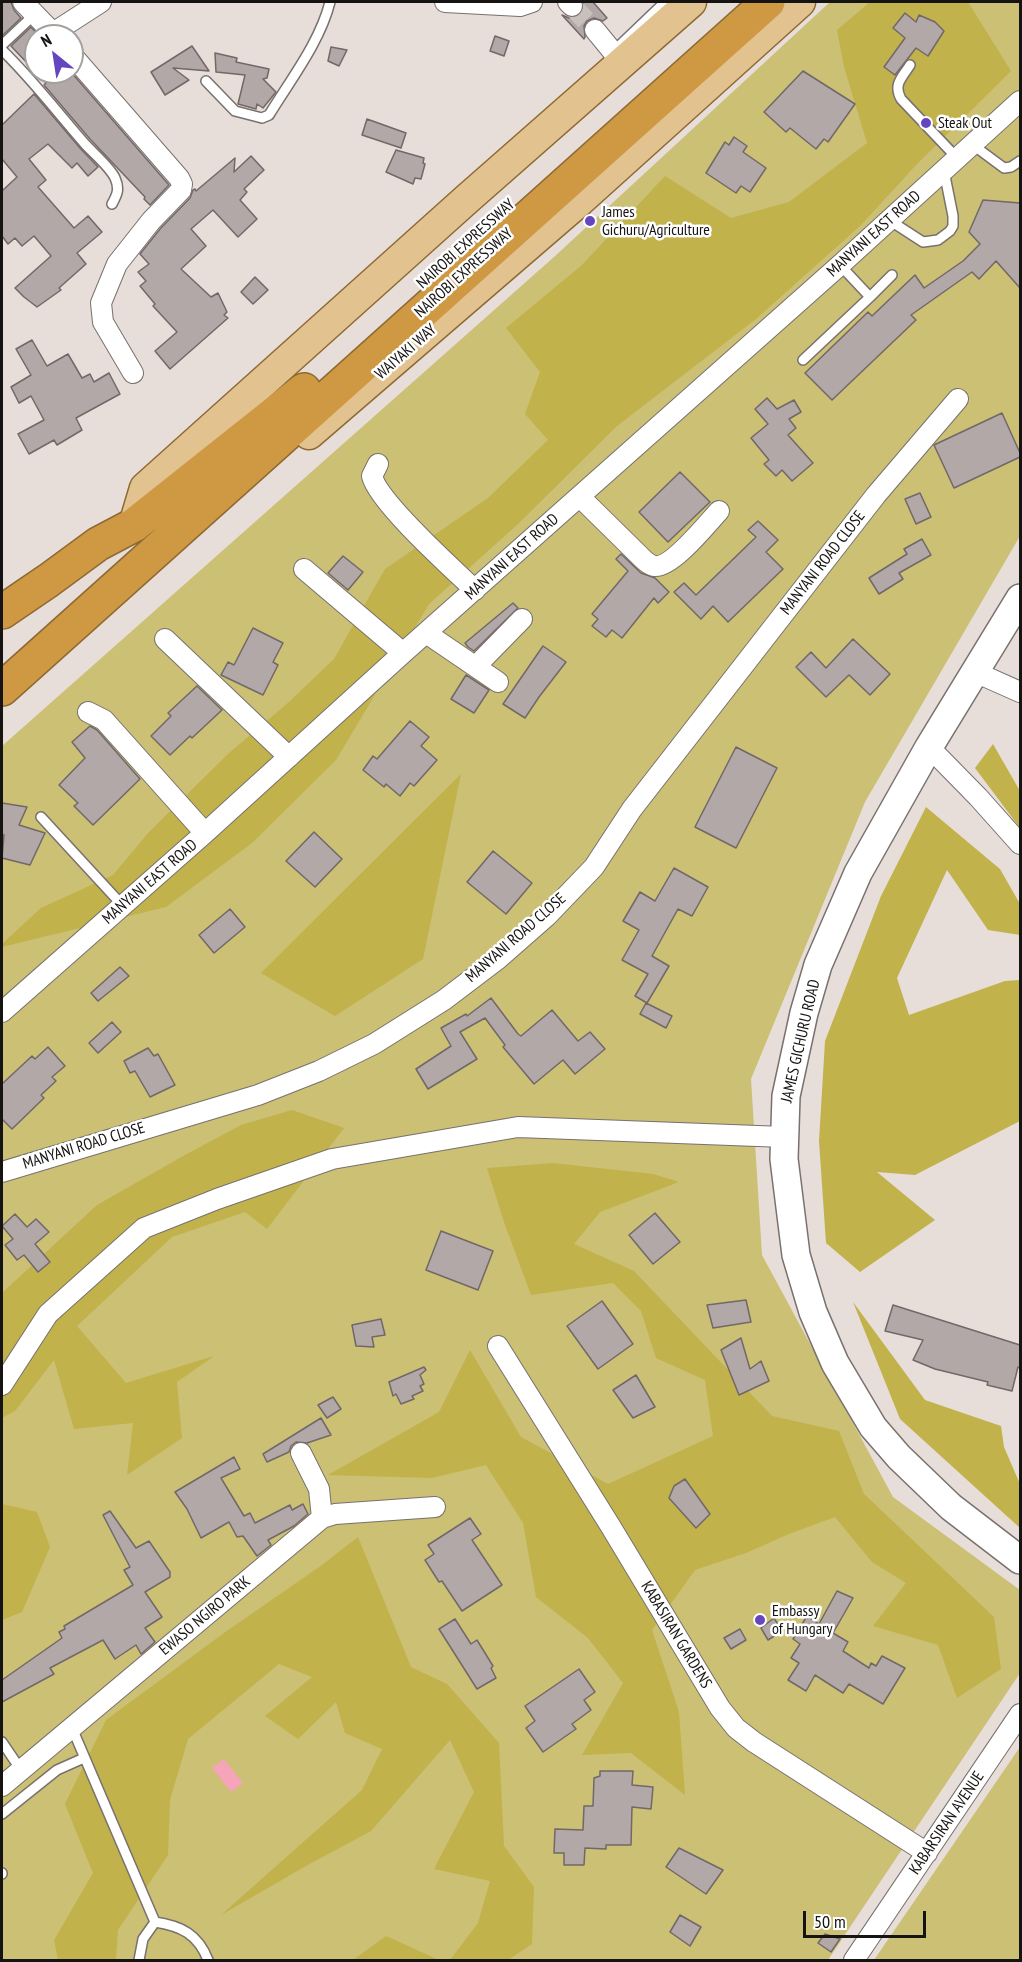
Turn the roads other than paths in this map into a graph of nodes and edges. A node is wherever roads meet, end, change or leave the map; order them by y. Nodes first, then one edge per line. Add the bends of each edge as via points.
1 (101, 2) edge
2 (330, 2) edge
3 (445, 2) edge
4 (532, 2) edge
5 (665, 2) edge
6 (692, 2) edge
7 (737, 2) edge
8 (768, 2) edge
9 (800, 2) edge
10 (28, 8) edge
11 (45, 24) edge
12 (69, 24) edge
13 (595, 30) tunnel mouth
14 (2, 48) edge
15 (616, 58) junction
16 (910, 65) dead end
17 (84, 69) edge
18 (206, 81) dead end
19 (1020, 101) edge
20 (973, 145) junction
21 (1020, 161) edge
22 (951, 165) junction
23 (112, 204) dead end
24 (889, 220) junction
25 (840, 265) junction
26 (892, 275) dead end
27 (870, 297) junction
28 (803, 360) dead end
29 (133, 373) dead end
30 (337, 374) junction
31 (958, 399) dead end
32 (378, 464) dead end
33 (580, 497) junction
34 (719, 511) dead end
35 (134, 525) junction
36 (162, 547) junction
37 (304, 569) dead end
38 (475, 590) junction
39 (1020, 598) edge
40 (2, 612) edge
41 (522, 619) dead end
42 (426, 633) junction
43 (165, 639) dead end
44 (403, 653) junction
45 (476, 666) junction
46 (975, 672) junction
47 (498, 682) dead end
48 (2, 689) edge
49 (1020, 692) edge
50 (88, 711) dead end
51 (928, 747) junction
52 (289, 757) junction
53 (41, 817) dead end
54 (205, 833) junction
55 (1020, 844) edge
56 (123, 906) junction
57 (2, 1012) edge
58 (784, 1137) junction
59 (2, 1172) edge
60 (498, 1346) dead end
61 (2, 1385) edge
62 (301, 1453) dead end
63 (435, 1507) dead end
64 (322, 1518) junction
65 (1020, 1560) edge
66 (1020, 1714) edge
67 (72, 1728) junction
68 (2, 1742) edge
69 (84, 1758) junction
70 (21, 1770) junction
71 (2, 1786) edge
72 (2, 1814) edge
73 (927, 1853) junction
74 (155, 1922) junction
75 (139, 1960) edge
76 (208, 1960) edge
77 (854, 1960) edge

1 - 12 street
2 - 18 lane via 311,46 269,115 262,118 235,111
3 - 4 street via 520,6
5 - 15 lane
6 - 15 main road
7 - 30 highway, NAIROBI EXPRESSWAY via 553,165
8 - 30 highway, NAIROBI EXPRESSWAY
9 - 36 main road, WAIYAKI WAY via 378,376 229,503
10 - 11 street
10 - 14 lane
13 - 15 street
14 - 23 lane via 114,176 118,194
15 - 35 main road via 145,488
16 - 22 lane via 896,91
17 - 29 street via 182,184 181,190 117,264 101,303 103,322
19 - 20 street, MANYANI EAST ROAD
20 - 21 lane via 1004,168
20 - 22 street, MANYANI EAST ROAD
22 - 24 street, MANYANI EAST ROAD
22 - 24 lane via 950,231 938,240 923,242
24 - 25 street, MANYANI EAST ROAD
25 - 27 lane
25 - 33 street, MANYANI EAST ROAD
26 - 27 lane
27 - 28 lane
30 - 35 highway, NAIROBI EXPRESSWAY
30 - 36 highway, NAIROBI EXPRESSWAY
31 - 59 street, MANYANI ROAD CLOSE via 876,495 632,809 594,867 498,959 384,1038 319,1071 258,1095
32 - 38 street via 372,476 379,491
33 - 34 street via 652,566 672,560
33 - 38 street, MANYANI EAST ROAD
35 - 40 highway via 98,544
36 - 48 highway, WAIYAKI WAY
37 - 44 street
38 - 42 street, MANYANI EAST ROAD
39 - 46 main road, JAMES GICHURU ROAD
41 - 45 street
42 - 44 street, MANYANI EAST ROAD
42 - 45 street
43 - 52 street
44 - 52 street, MANYANI EAST ROAD
45 - 47 street
46 - 49 street
46 - 51 main road, JAMES GICHURU ROAD
50 - 54 street via 104,720
51 - 55 street
51 - 58 main road, JAMES GICHURU ROAD via 858,873 818,965 786,1096
52 - 54 street, MANYANI EAST ROAD
53 - 56 lane
54 - 56 street, MANYANI EAST ROAD
56 - 57 street, MANYANI EAST ROAD
58 - 61 street via 518,1127 332,1159 144,1228 48,1314
58 - 65 main road, JAMES GICHURU ROAD via 796,1255 813,1312 835,1363 873,1427 899,1457 951,1507
60 - 73 street, KABASIRAN GARDENS via 720,1708 736,1728
62 - 64 street via 320,1489
63 - 64 street
64 - 67 street, EWASO NGIRO PARK
66 - 73 street, KABARSIRAN AVENUE
67 - 69 lane
67 - 70 street, EWASO NGIRO PARK
68 - 70 lane
69 - 72 lane via 57,1770
69 - 74 lane
70 - 71 street, EWASO NGIRO PARK
73 - 77 street, KABARSIRAN AVENUE
74 - 75 lane via 143,1939
74 - 76 lane via 190,1933

